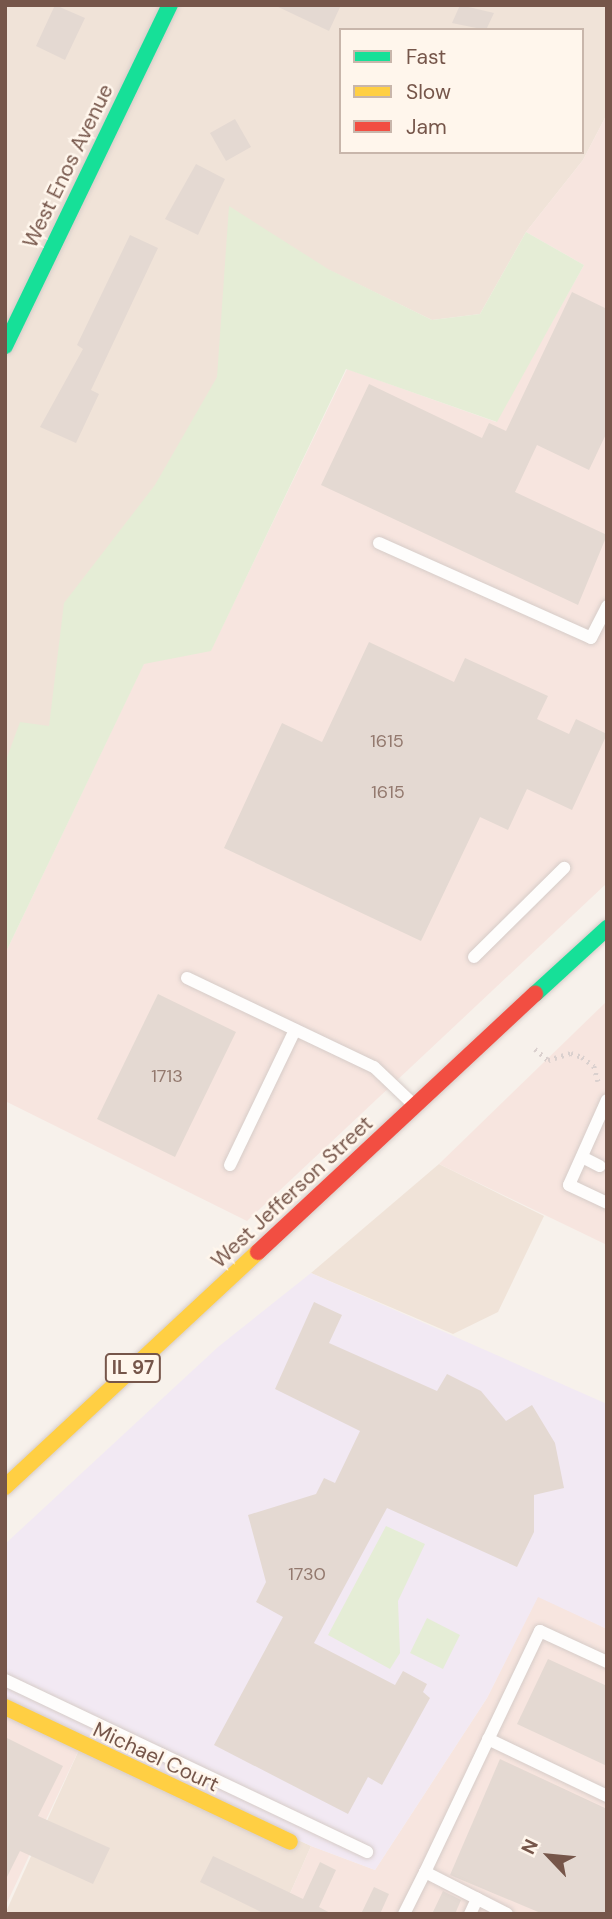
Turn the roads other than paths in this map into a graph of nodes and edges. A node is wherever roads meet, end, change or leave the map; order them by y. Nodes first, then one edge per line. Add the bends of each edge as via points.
1 (170, 5) edge
2 (5, 346) edge
3 (379, 544) dead end
4 (607, 606) edge
5 (564, 868) dead end
6 (607, 929) edge
7 (474, 957) dead end
8 (187, 978) dead end
9 (295, 1030) junction
10 (607, 1100) edge
11 (415, 1106) junction
12 (604, 1114) edge
13 (582, 1157) junction
14 (230, 1165) dead end
15 (600, 1166) dead end
16 (607, 1203) edge
17 (5, 1487) edge
18 (607, 1662) edge
19 (5, 1680) edge
20 (5, 1707) edge
21 (488, 1739) junction
22 (607, 1796) edge
23 (290, 1842) dead end
24 (367, 1852) dead end
25 (425, 1872) junction
26 (477, 1899) junction
27 (404, 1914) edge
28 (470, 1914) edge
29 (507, 1914) edge

1 - 2 main road, West Enos Avenue
3 - 4 lane via 591,638
5 - 7 lane
6 - 11 main road, West Jefferson Street / IL 97
8 - 9 lane
9 - 11 lane via 374,1068
9 - 14 lane
10 - 12 lane
11 - 17 main road, West Jefferson Street / IL 97
12 - 13 lane
13 - 15 lane
13 - 16 lane via 569,1185
18 - 21 lane via 540,1631
19 - 24 lane
20 - 23 main road, Michael Court
21 - 22 lane
21 - 25 lane
25 - 26 lane
25 - 27 lane
26 - 28 lane
26 - 29 lane

